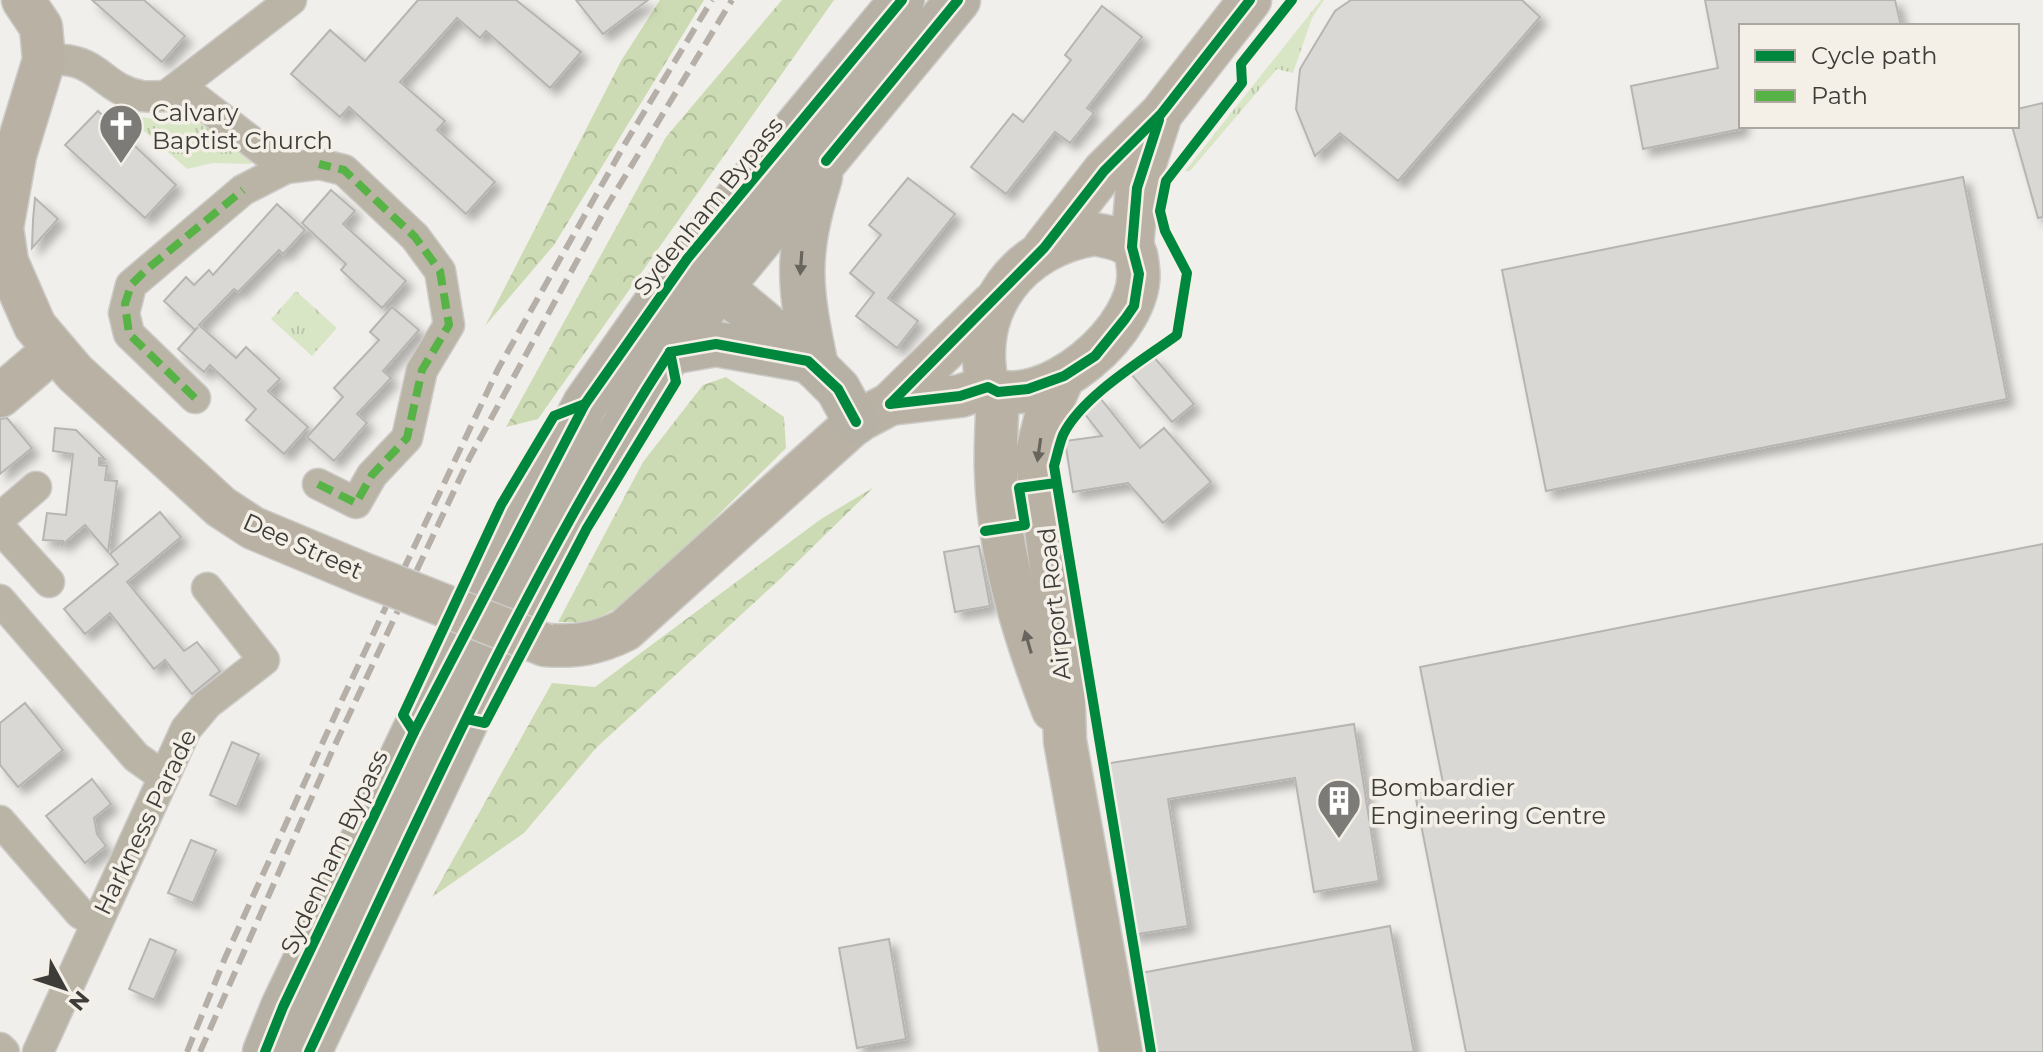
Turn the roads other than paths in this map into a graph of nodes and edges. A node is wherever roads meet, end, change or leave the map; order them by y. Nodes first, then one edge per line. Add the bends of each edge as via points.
1 (23, 0) edge
2 (291, 0) edge
3 (902, 0) edge
4 (958, 0) edge
5 (1250, 0) edge
6 (44, 60) junction
7 (181, 87) junction
8 (1161, 114) junction
9 (7, 154) edge
10 (826, 161) junction
11 (286, 168) junction
12 (1132, 247) junction
13 (1044, 248) junction
14 (687, 259) junction
15 (721, 287) junction
16 (992, 304) junction
17 (54, 350) junction
18 (670, 352) junction
19 (812, 364) junction
20 (1064, 376) junction
21 (993, 390) junction
22 (0, 396) edge
23 (195, 398) dead end
24 (873, 413) junction
25 (318, 484) dead end
26 (36, 487) dead end
27 (0, 518) edge
28 (0, 528) edge
29 (49, 582) dead end
30 (207, 588) dead end
31 (0, 600) edge
32 (1065, 741) junction
33 (164, 777) junction
34 (0, 821) edge
35 (97, 923) junction
36 (38, 1052) edge
37 (265, 1052) edge
38 (309, 1052) edge
39 (1121, 1052) edge

1 - 6 street, Dee Street via 41,27
2 - 7 street
3 - 14 highway, Sydenham Bypass
4 - 10 highway
5 - 8 street
6 - 7 street via 86,63 121,89 141,96 166,96
6 - 9 street, Dee Street
7 - 11 street
8 - 12 street via 1137,188
8 - 13 street via 1104,171
9 - 17 street, Dee Street via 2,228 7,262 35,326
10 - 15 highway
10 -> 19 highway via 799,272
11 - 23 street via 243,190 131,285 124,313 129,334
11 - 25 street via 319,164 344,170 415,237 440,271 449,325 422,370 407,438 372,475 356,503
12 - 13 street via 1095,234
12 - 20 street via 1139,274 1134,306 1095,356
13 - 16 street
14 - 15 highway
14 - 37 highway, Sydenham Bypass via 608,368 535,497 363,835
15 - 18 highway
15 - 19 highway
16 - 21 street via 983,364
16 - 24 street, Dee Street
17 - 22 street
17 - 24 street, Dee Street, bridge via 221,507 253,528 545,645 600,643 625,630
18 - 19 highway via 716,344
18 - 38 highway via 548,558
19 - 24 highway
20 - 21 street via 1028,389
20 -> 32 street, Airport Road via 1036,456 1062,646
21 - 24 street
32 -> 21 street, Airport Road via 1031,653 1016,595 996,474
26 - 27 street
28 - 29 street
30 - 33 street, Harkness Parade via 264,660 207,704 186,729
31 - 33 street via 136,757
32 - 39 street, Airport Road
33 - 35 street, Harkness Parade
34 - 35 street via 80,913
35 - 36 street, Harkness Parade

